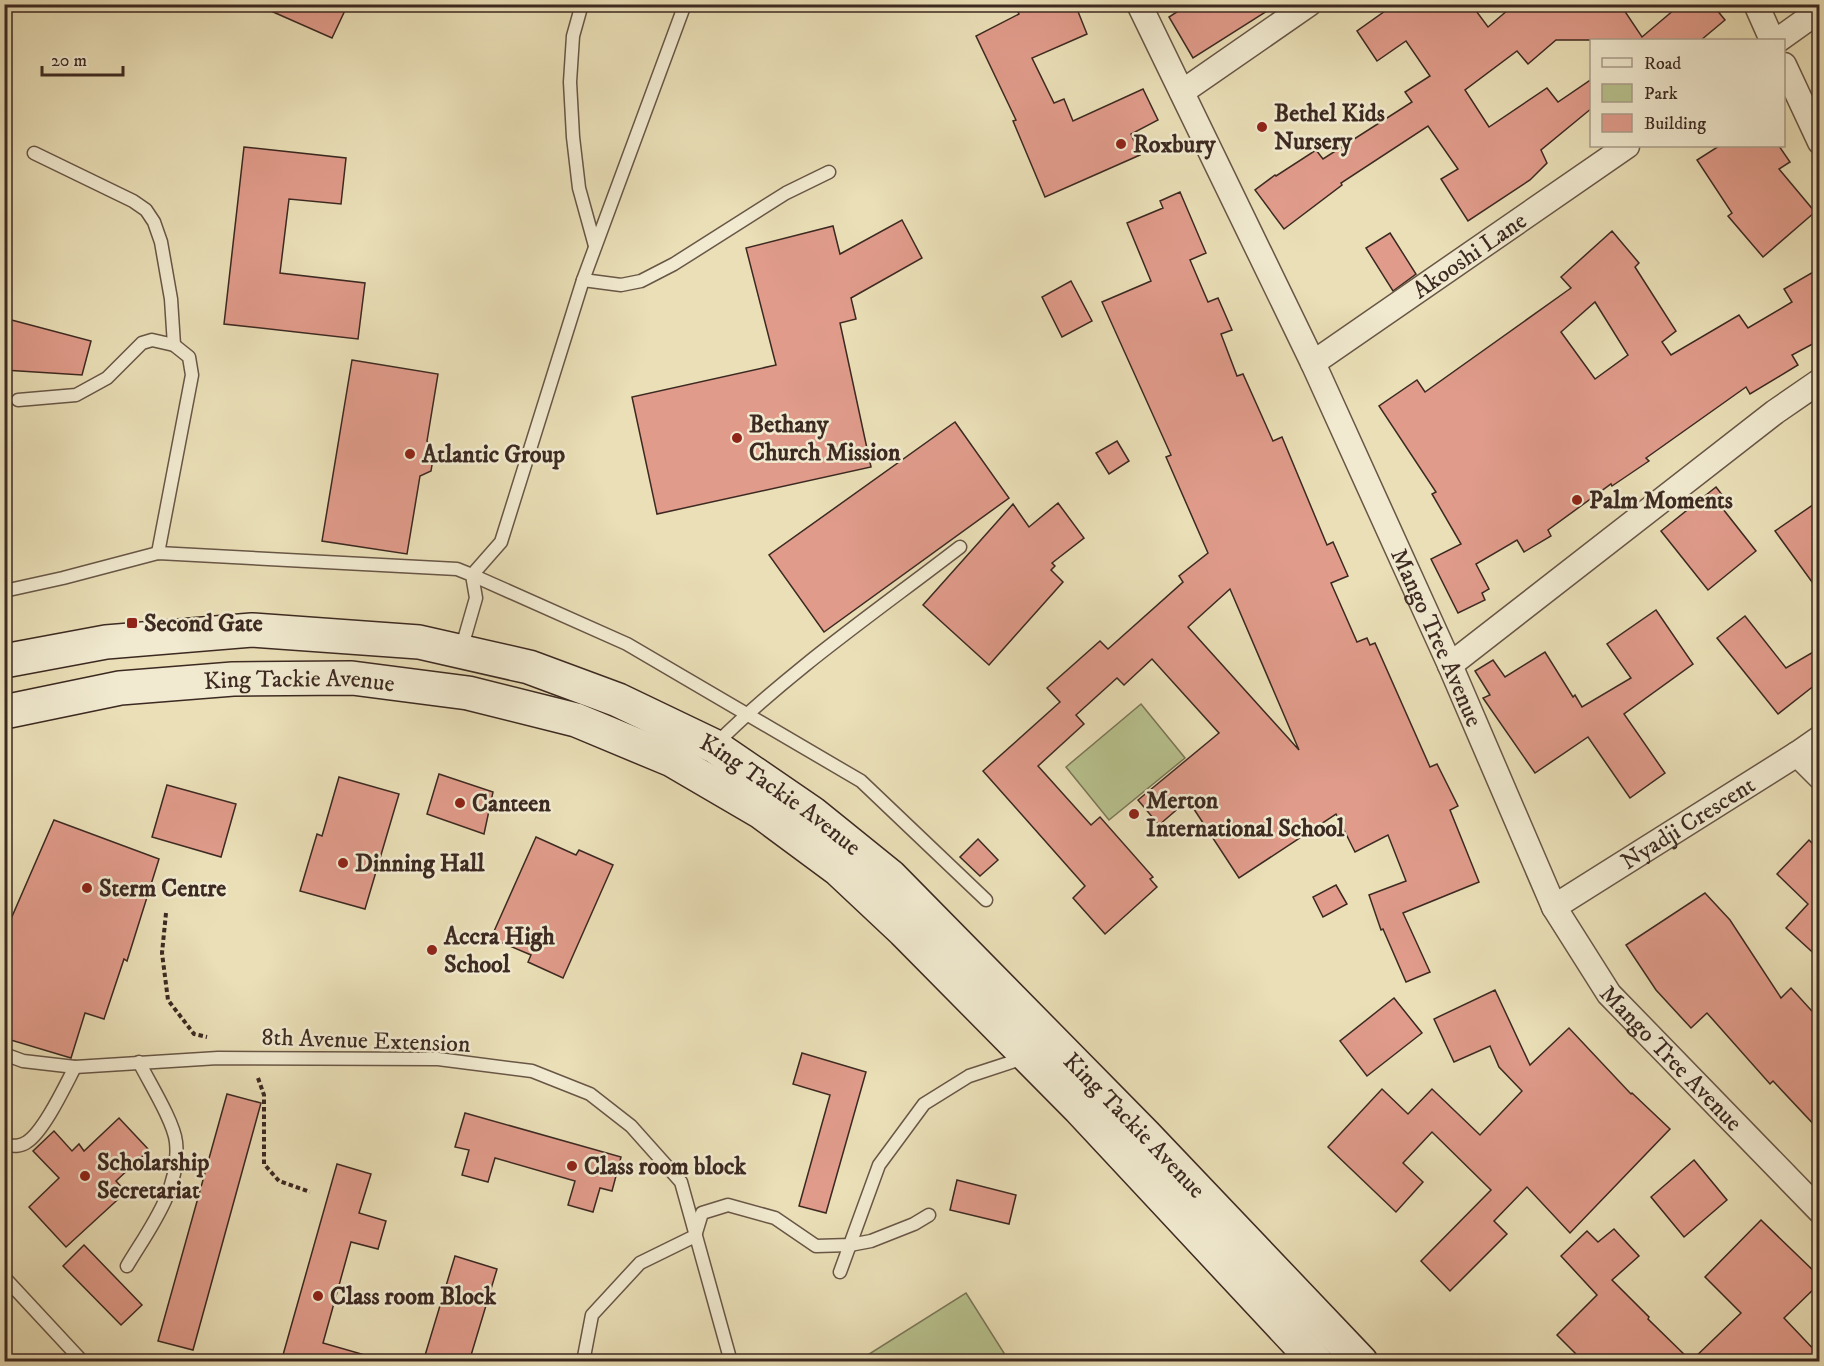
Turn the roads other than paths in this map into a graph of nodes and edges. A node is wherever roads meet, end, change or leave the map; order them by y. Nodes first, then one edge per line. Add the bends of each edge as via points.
1 (582, 4) edge
2 (685, 4) edge
3 (1139, 4) edge
4 (1309, 4) edge
5 (1756, 4) edge
6 (1820, 10) edge
7 (1772, 39) edge
8 (1779, 39) edge
9 (1785, 67) edge
10 (1182, 92) junction
11 (1820, 142) edge
12 (1626, 147) edge
13 (34, 153) dead end
14 (828, 172) dead end
15 (595, 246) junction
16 (583, 280) junction
17 (174, 345) junction
18 (1313, 363) junction
19 (1820, 381) edge
20 (18, 400) dead end
21 (960, 547) dead end
22 (158, 553) junction
23 (472, 575) junction
24 (4, 591) edge
25 (460, 651) junction
26 (4, 661) edge
27 (1450, 665) junction
28 (4, 712) edge
29 (746, 714) junction
30 (1820, 738) edge
31 (714, 746) junction
32 (1797, 754) junction
33 (1820, 777) edge
34 (986, 900) dead end
35 (1554, 907) junction
36 (4, 1054) edge
37 (1028, 1056) junction
38 (139, 1062) junction
39 (75, 1067) junction
40 (4, 1145) edge
41 (1820, 1211) edge
42 (929, 1215) dead end
43 (695, 1236) junction
44 (850, 1245) junction
45 (127, 1266) dead end
46 (840, 1272) dead end
47 (4, 1277) edge
48 (83, 1362) edge
49 (583, 1362) edge
50 (731, 1362) edge
51 (1316, 1362) edge
52 (1361, 1362) edge

1 - 15 lane via 573,36 570,82 579,188
2 - 15 lane
3 - 10 street, Mango Tree Avenue
4 - 10 street
5 - 7 street
6 - 8 street
9 - 11 street
10 - 18 street, Mango Tree Avenue
12 - 18 street, Akooshi Lane
13 - 17 lane via 146,210 161,242
14 - 16 lane via 786,193 641,281 621,285
15 - 16 lane
16 - 23 lane via 501,542
17 - 20 lane via 152,340 142,343 106,378 76,395
17 - 22 lane via 189,357 192,375
18 - 27 street, Mango Tree Avenue
19 - 27 street
21 - 29 lane via 835,640
22 - 23 lane via 457,569
22 - 24 lane
23 - 25 lane via 476,598
23 - 29 lane via 627,644
25 - 26 main road, King Tackie Avenue via 419,642 252,630 106,642
25 - 31 main road, King Tackie Avenue via 529,668 618,700
27 - 35 street, Mango Tree Avenue
28 - 37 main road, King Tackie Avenue via 120,688 233,679 352,678 468,693 576,720 672,760 761,812 838,869
29 - 31 lane
29 - 34 lane via 861,781
30 - 32 street, Nyadji Crescent
31 - 52 main road, King Tackie Avenue via 812,813 890,876
32 - 33 street
32 - 35 street, Nyadji Crescent
35 - 41 street, Mango Tree Avenue via 1609,994
36 - 39 lane, 8th Avenue Extension via 23,1061
37 - 44 lane via 969,1076 924,1104 879,1165
37 - 51 main road, King Tackie Avenue
38 - 39 lane, 8th Avenue Extension
38 - 43 lane, 8th Avenue Extension via 218,1058 438,1059 532,1071 590,1094 631,1125 681,1182
38 - 45 lane via 171,1125 176,1158 167,1198
39 - 40 lane via 28,1142 16,1147
42 - 44 lane via 871,1241
43 - 44 lane via 702,1213 728,1205 775,1218 816,1246
43 - 49 lane via 640,1263 592,1315
43 - 50 lane, 8th Avenue Extension
44 - 46 lane
47 - 48 lane

